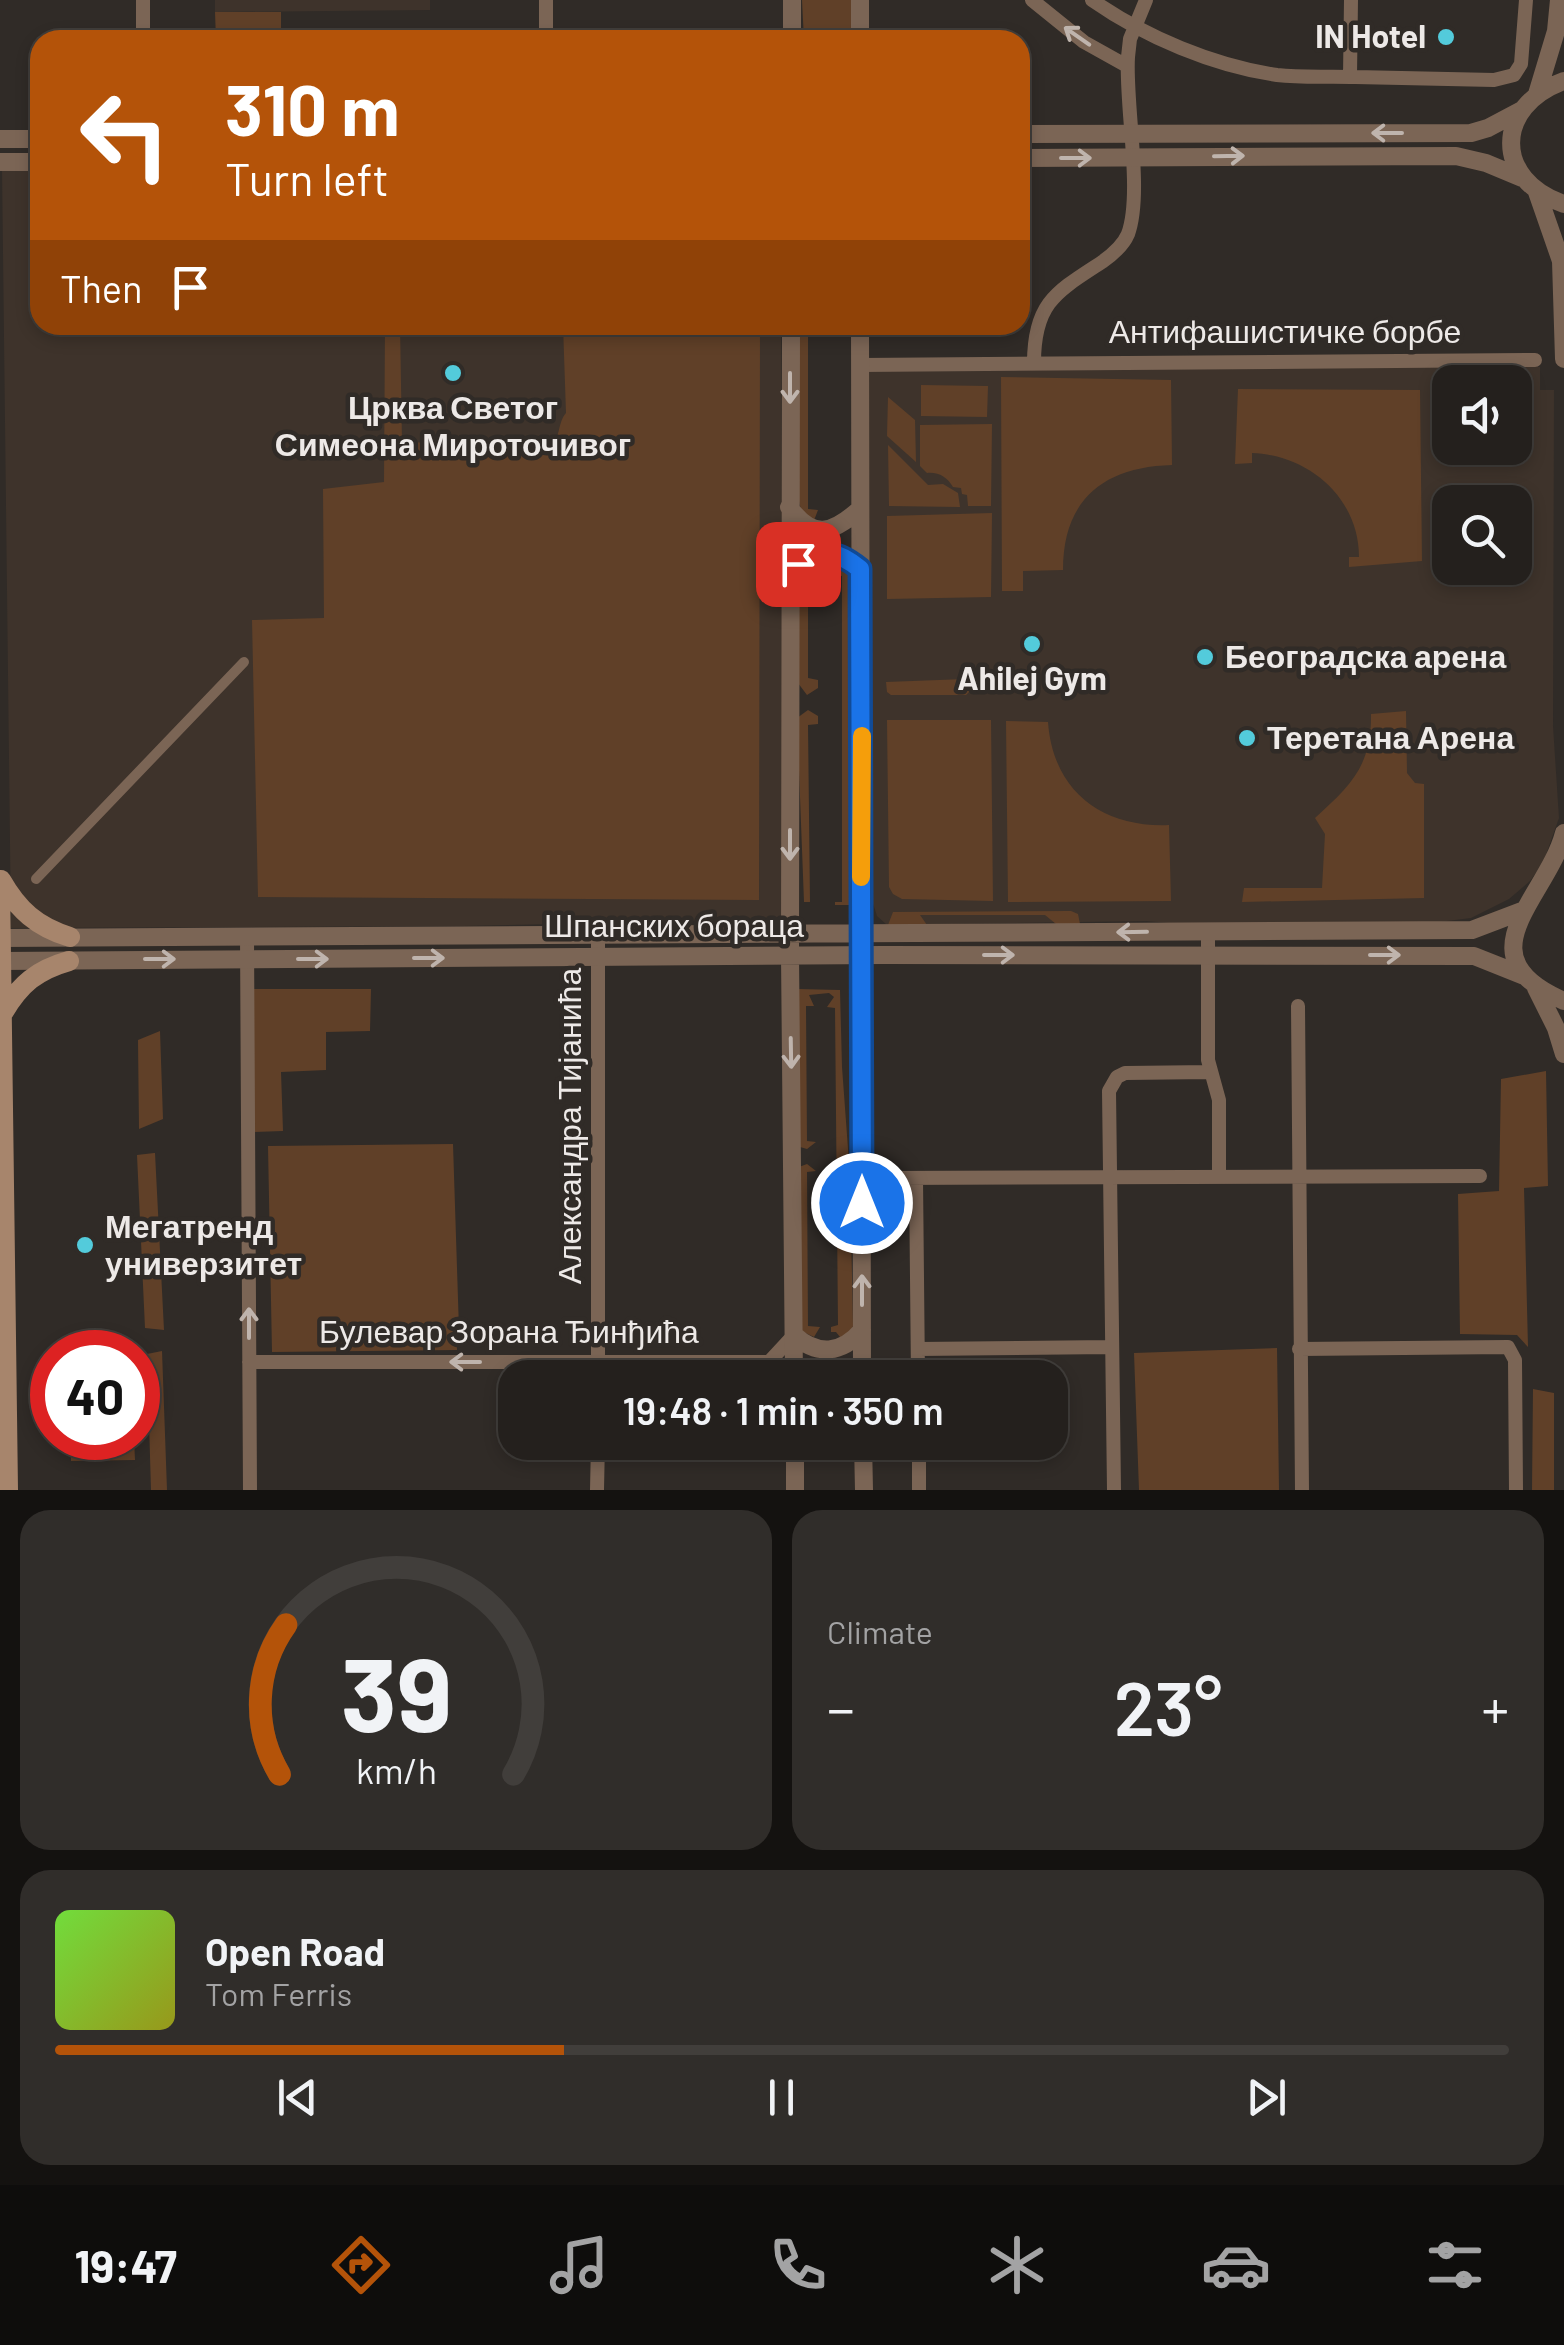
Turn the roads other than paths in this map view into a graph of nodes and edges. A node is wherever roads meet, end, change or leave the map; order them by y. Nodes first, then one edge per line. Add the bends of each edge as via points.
1 (143, 0) edge
2 (546, 0) edge
3 (792, 0) edge
4 (860, 0) edge
5 (1032, 0) edge
6 (1092, 0) edge
7 (1146, 0) edge
8 (1351, 0) edge
9 (1526, 0) edge
10 (1559, 0) edge
11 (1134, 24) junction
12 (144, 30) edge
13 (546, 30) edge
14 (792, 30) edge
15 (860, 30) edge
16 (1127, 66) junction
17 (1350, 76) junction
18 (1564, 81) edge
19 (1536, 94) junction
20 (1522, 110) junction
21 (1130, 133) junction
22 (1030, 134) edge
23 (0, 139) edge
24 (30, 139) edge
25 (1030, 158) edge
26 (1131, 159) junction
27 (0, 162) edge
28 (30, 162) edge
29 (1522, 178) junction
30 (1537, 192) junction
31 (1564, 204) edge
32 (791, 335) edge
33 (860, 335) edge
34 (1564, 359) edge
35 (1535, 360) dead end
36 (1034, 363) junction
37 (860, 365) junction
38 (789, 507) junction
39 (860, 509) junction
40 (860, 569) junction
41 (789, 578) junction
42 (244, 662) dead end
43 (1564, 833) edge
44 (36, 879) dead end
45 (0, 880) edge
46 (1564, 880) edge
47 (1537, 892) junction
48 (1522, 911) junction
49 (1208, 931) junction
50 (598, 934) junction
51 (790, 934) junction
52 (860, 934) junction
53 (247, 936) junction
54 (70, 937) junction
55 (0, 938) edge
56 (860, 955) junction
57 (790, 956) junction
58 (1208, 956) junction
59 (598, 957) junction
60 (247, 959) junction
61 (69, 960) junction
62 (0, 961) edge
63 (1530, 982) junction
64 (1564, 1001) edge
65 (1298, 1006) dead end
66 (2, 1015) edge
67 (1564, 1054) edge
68 (1210, 1072) junction
69 (862, 1153) junction
70 (1219, 1176) junction
71 (1300, 1176) junction
72 (1480, 1176) dead end
73 (889, 1178) junction
74 (916, 1178) junction
75 (1111, 1178) junction
76 (862, 1203) junction
77 (862, 1330) junction
78 (794, 1335) junction
79 (1111, 1347) junction
80 (918, 1348) junction
81 (1300, 1349) junction
82 (598, 1360) edge
83 (771, 1360) edge
84 (794, 1360) edge
85 (862, 1360) edge
86 (918, 1360) edge
87 (249, 1362) junction
88 (498, 1368) edge
89 (598, 1460) edge
90 (794, 1460) edge
91 (863, 1460) edge
92 (919, 1460) edge
93 (8, 1490) edge
94 (250, 1490) edge
95 (597, 1490) edge
96 (795, 1490) edge
97 (864, 1490) edge
98 (919, 1490) edge
99 (1114, 1490) edge
100 (1302, 1490) edge
101 (1516, 1490) edge

1 - 12 street
2 - 13 street
3 - 14 street
4 - 15 street
16 -> 5 street
6 - 11 street
7 - 11 street, Антифашистичке борбе
8 - 17 street
9 - 17 street via 1521,64 1504,80
10 - 19 street
11 - 16 street, Антифашистичке борбе
11 - 17 street via 1240,67
16 - 21 street, Антифашистичке борбе
18 - 19 street
19 - 20 street
20 -> 21 street via 1471,133
20 - 29 street via 1510,140
21 - 22 street
21 - 26 street, Антифашистичке борбе
23 - 24 street
25 -> 26 street
26 -> 29 street via 1413,155 1469,158
26 - 36 street, Антифашистичке борбе via 1128,236 1050,299 1038,322
27 - 28 street
29 - 30 street
30 - 31 street
30 - 34 street via 1561,261
32 -> 38 street
33 - 37 street
35 - 36 street, Антифашистичке борбе
36 - 37 street, Антифашистичке борбе
37 - 39 street
38 - 39 street via 812,530 822,531
38 - 41 street
39 - 40 street
40 - 41 street via 824,552 809,554
40 - 52 street
41 -> 51 street
42 - 44 street
43 - 47 street
45 - 54 main road via 34,922
45 - 55 main road
46 - 47 street
47 - 48 street
48 - 49 street, Шпанских бораца via 1472,930
48 - 63 street via 1514,949
49 -> 52 street, Шпанских бораца
49 - 58 street
50 - 51 street, Шпанских бораца
50 - 53 street, Шпанских бораца
50 - 59 street, Александра Тијанића
51 - 52 street, Шпанских бораца
51 - 57 street
52 - 56 street
53 - 54 street, Шпанских бораца
53 - 60 street
54 - 55 street, Шпанских бораца
55 - 62 main road
56 - 57 street, Шпанских бораца
56 -> 58 street, Шпанских бораца
56 - 69 street
57 - 59 street, Шпанских бораца
57 -> 78 street
58 -> 63 street, Шпанских бораца via 1474,956
58 - 68 street
60 -> 59 street, Шпанских бораца
59 - 82 street, Александра Тијанића
61 -> 60 street, Шпанских бораца
87 -> 60 street
61 - 62 street, Шпанских бораца
61 - 66 main road via 26,981
62 - 66 main road
63 - 64 street, Шпанских бораца
63 - 67 street
65 - 71 street
66 - 93 main road
68 - 70 street via 1219,1100
68 - 75 street via 1117,1077 1109,1092
69 - 73 street
69 - 76 street
70 - 71 street
70 - 75 street
71 - 72 street
71 - 81 street
73 - 74 street
73 - 76 street
74 - 75 street
74 - 80 street
75 - 79 street
77 -> 76 street
77 - 78 street via 834,1350 811,1347
77 - 85 street
78 - 83 street
78 - 84 street
79 - 80 street
79 - 99 street
80 - 86 street
81 - 100 street
81 - 101 street via 1508,1348 1515,1360
88 -> 87 street, Булевар Зорана Ђинђића
87 - 94 street
89 - 95 street
90 - 96 street
91 - 97 street
92 - 98 street

